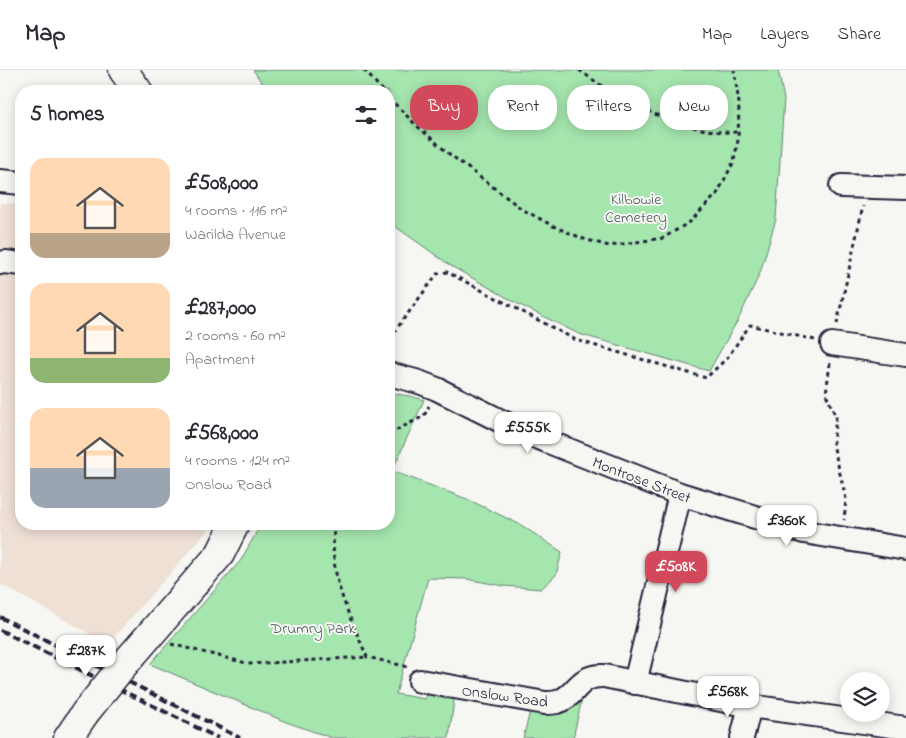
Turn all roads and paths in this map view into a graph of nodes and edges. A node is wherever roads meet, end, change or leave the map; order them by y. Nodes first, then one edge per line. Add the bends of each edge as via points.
1 (124, 70) edge
2 (364, 70) edge
3 (579, 70) edge
4 (734, 70) edge
5 (134, 85) edge
6 (378, 85) edge
7 (395, 104) edge
8 (738, 132) junction
9 (0, 181) edge
10 (15, 182) edge
11 (841, 186) dead end
12 (866, 188) junction
13 (906, 188) edge
14 (0, 263) edge
15 (15, 263) edge
16 (395, 331) edge
17 (832, 344) junction
18 (906, 355) edge
19 (395, 376) edge
20 (437, 389) junction
21 (395, 431) edge
22 (680, 494) junction
23 (233, 530) edge
24 (333, 530) edge
25 (843, 540) junction
26 (906, 548) edge
27 (146, 639) junction
28 (367, 657) junction
29 (420, 682) joint
30 (635, 683) junction
31 (750, 706) junction
32 (906, 728) edge
33 (68, 738) edge
34 (742, 738) edge

1 - 5 street
2 - 6 path
3 - 8 path via 618,97 678,122 710,132
4 - 8 path via 739,103
7 - 8 path via 448,153 522,209 584,240 609,246 663,238 690,222 717,194 730,170
9 - 10 street
11 - 12 street
12 - 13 street
12 - 17 path
14 - 15 street
16 - 17 path via 437,274 447,272 576,340 706,378 727,358 750,325
17 - 18 street
17 - 25 path via 826,394 836,417 833,444 846,499
19 - 20 street, Montrose Street
20 - 21 path via 424,416
20 - 22 street, Montrose Street via 521,431
22 - 25 street, Montrose Street via 804,532
22 - 30 street
23 - 27 street via 220,554
24 - 28 path via 333,564 340,594
25 - 26 street, Montrose Street
27 - 28 path via 250,664
27 - 33 street, bridge
28 - 29 path via 411,667
29 - 30 street, Onslow Road via 545,703 556,703 585,679 594,676
30 - 31 street, Onslow Road
31 - 32 street, Onslow Road
31 - 34 street

